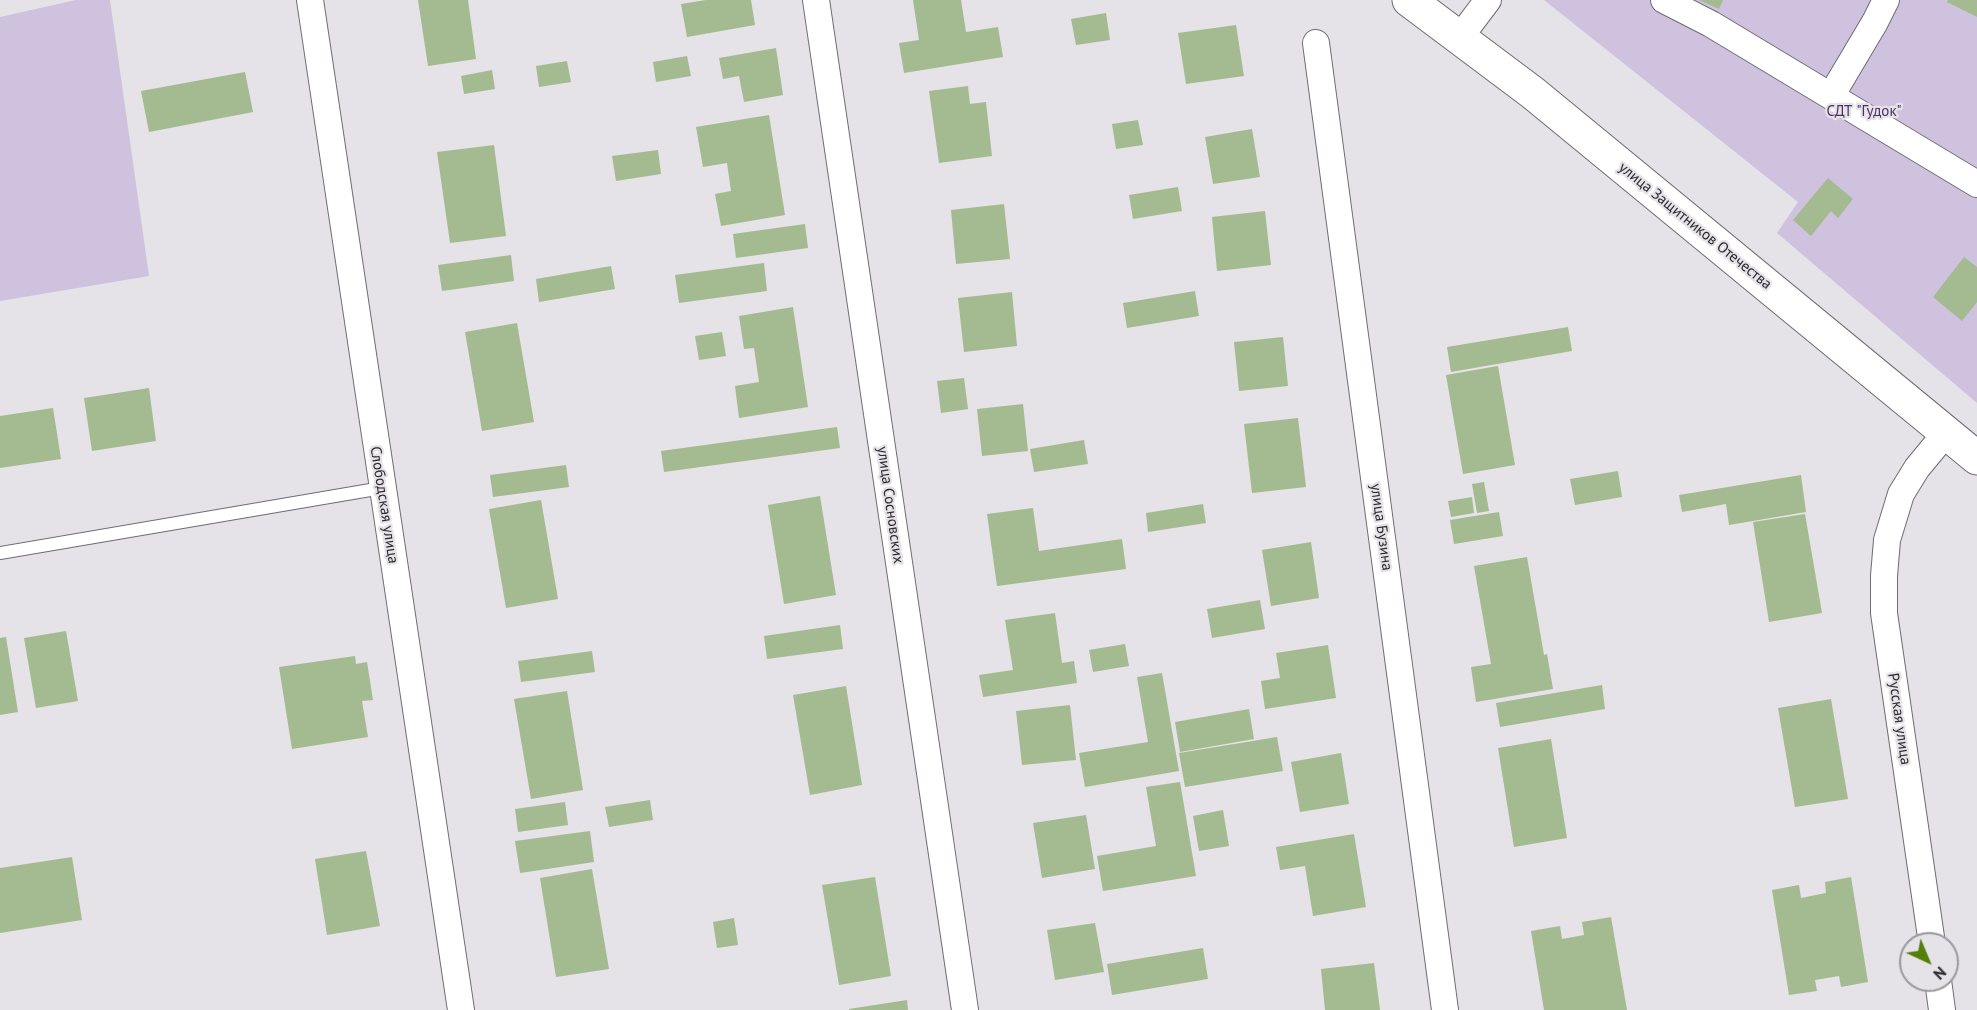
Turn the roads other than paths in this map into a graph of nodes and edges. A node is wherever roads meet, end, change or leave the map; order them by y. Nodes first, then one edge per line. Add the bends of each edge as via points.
1 (310, 0) edge
2 (816, 0) edge
3 (1409, 0) edge
4 (1488, 0) edge
5 (1664, 0) edge
6 (1886, 0) edge
7 (1460, 37) junction
8 (1316, 43) dead end
9 (1831, 96) junction
10 (1977, 184) edge
11 (1946, 433) junction
12 (1977, 458) edge
13 (382, 488) junction
14 (0, 553) edge
15 (1930, 932) edge
16 (1940, 992) edge
17 (461, 1010) edge
18 (964, 1010) edge
19 (1445, 1010) edge
20 (1942, 1010) edge

1 - 13 street, Слободская улица
2 - 18 street, улица Сосновских
3 - 7 main road, улица Защитников Отечества
4 - 7 street
5 - 9 street
6 - 9 street
7 - 11 main road, улица Защитников Отечества
8 - 19 street, улица Бузина
9 - 10 street
11 - 12 main road, улица Защитников Отечества
11 - 15 street, Русская улица via 1901,494 1887,540 1884,613
13 - 14 lane
13 - 17 street, Слободская улица
16 - 20 street

